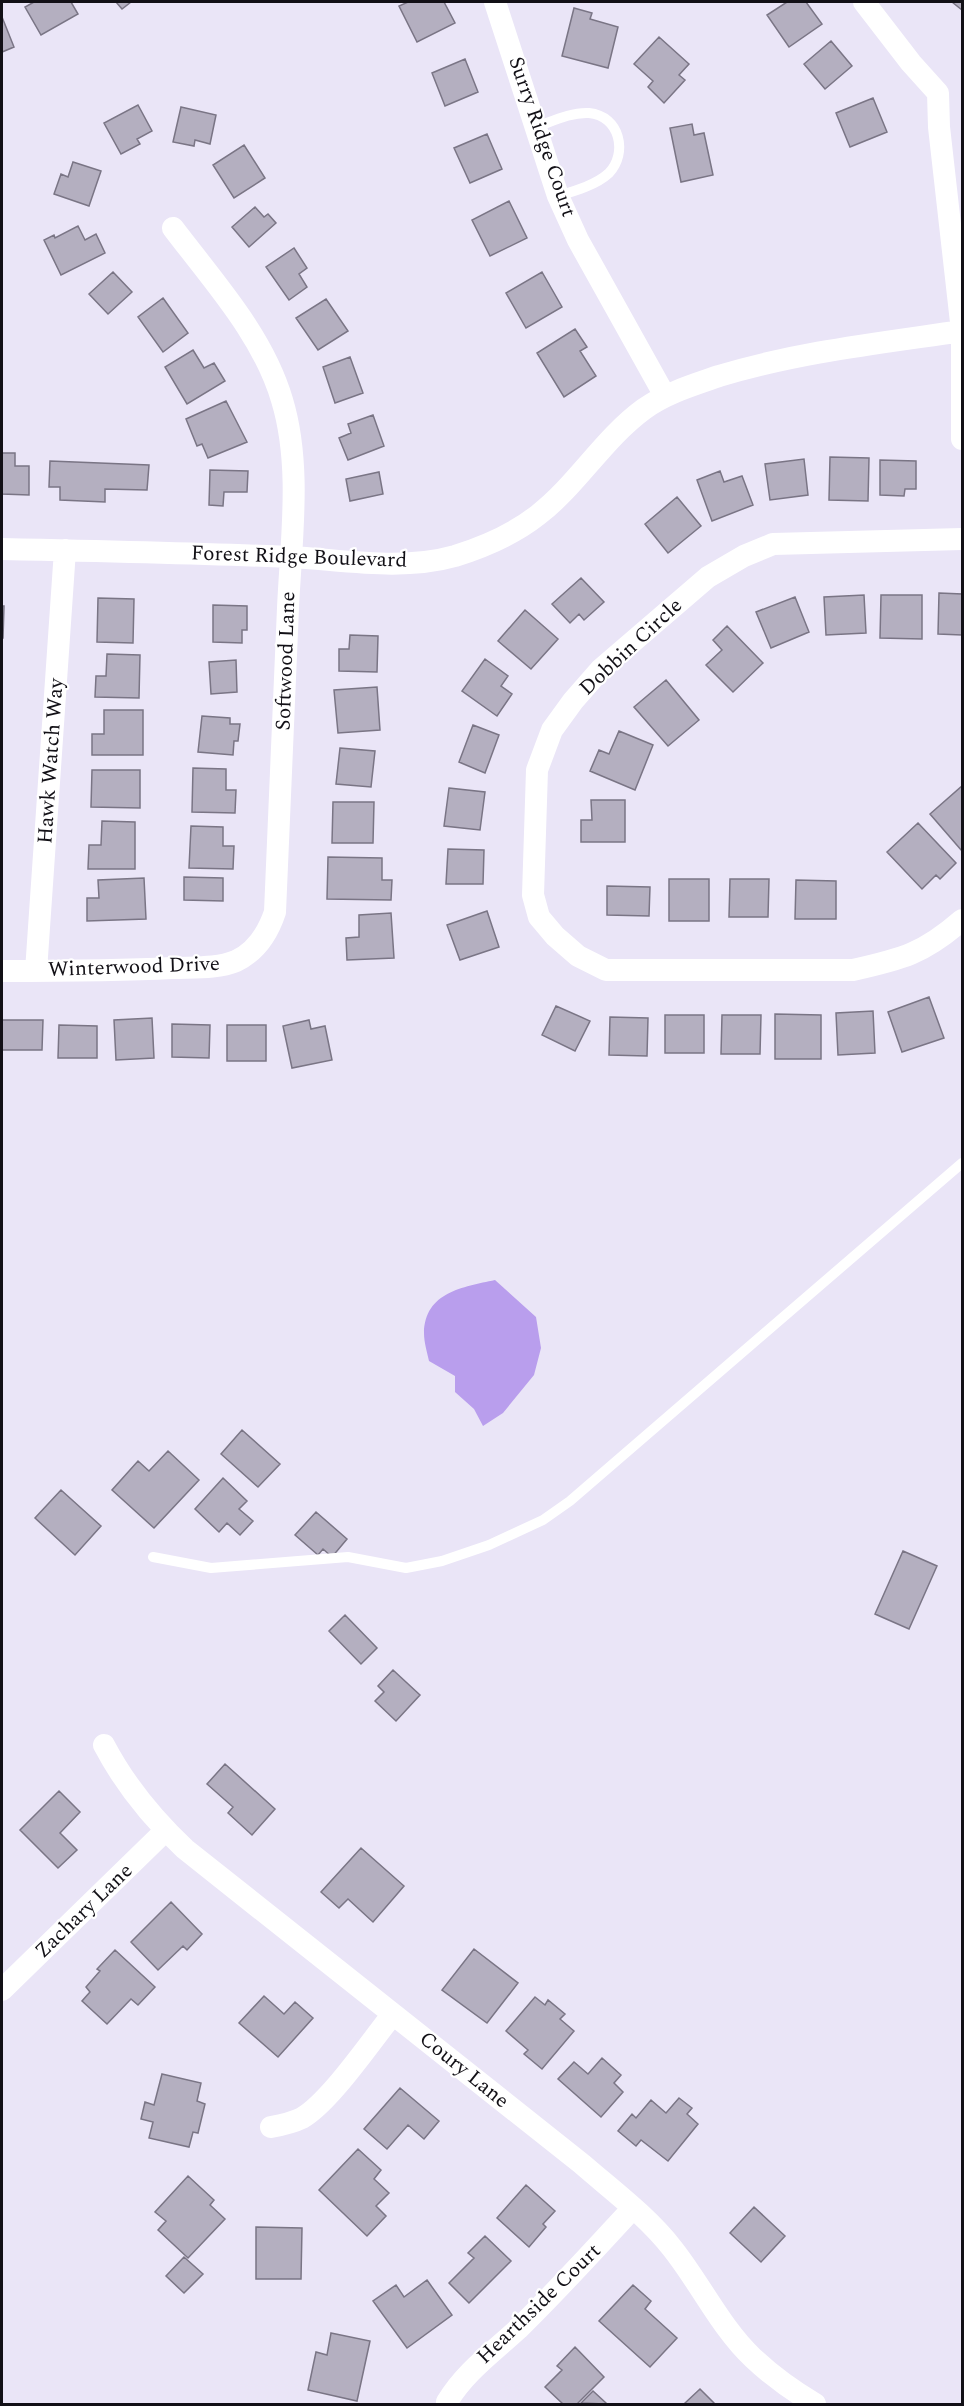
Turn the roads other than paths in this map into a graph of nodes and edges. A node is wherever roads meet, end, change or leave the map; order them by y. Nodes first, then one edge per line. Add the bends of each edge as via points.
1 (495, 2) edge
2 (864, 2) edge
3 (536, 127) junction
4 (558, 196) junction
5 (173, 228) dead end
6 (962, 331) edge
7 (664, 396) junction
8 (963, 439) edge
9 (963, 539) edge
10 (2, 549) edge
11 (65, 550) junction
12 (290, 557) junction
13 (963, 920) edge
14 (259, 943) joint
15 (2, 971) edge
16 (36, 971) junction
17 (963, 1163) edge
18 (153, 1557) dead end
19 (104, 1745) dead end
20 (165, 1831) junction
21 (3, 1987) edge
22 (393, 2014) junction
23 (271, 2127) dead end
24 (633, 2208) junction
25 (447, 2402) dead end
26 (815, 2404) edge

1 - 3 street, Surry Ridge Court
2 - 6 street via 938,93
3 - 4 street, Surry Ridge Court
3 - 4 lane via 575,114 592,113 613,126 620,137 620,154 607,175
4 - 7 street, Surry Ridge Court
5 - 12 street, Softwood Lane via 248,329 267,360 282,399 292,471
6 - 7 street, Forest Ridge Boulevard via 796,357 739,370
6 - 8 street
7 - 12 street, Forest Ridge Boulevard via 623,426 538,515 483,546 425,562 381,564
9 - 13 street, Dobbin Circle via 774,544 708,577 601,669 552,730 537,770 533,895 539,917 555,936 578,956 606,970 853,969 916,954
10 - 11 street, Forest Ridge Boulevard
11 - 12 street, Forest Ridge Boulevard
11 - 16 street, Hawk Watch Way
12 - 14 street, Softwood Lane via 275,912
14 - 16 street, Winterwood Drive via 238,960 222,966
15 - 16 street, Winterwood Drive
17 - 18 lane via 570,1501 518,1533 442,1561 406,1568 348,1557 211,1568
19 - 20 street, Coury Lane via 117,1770
20 - 21 street, Zachary Lane
20 - 22 street, Coury Lane
22 - 23 street via 321,2104 302,2118
22 - 24 street, Coury Lane
24 - 25 street, Hearthside Court via 559,2288 470,2371
24 - 26 street, Coury Lane via 695,2277 752,2358

